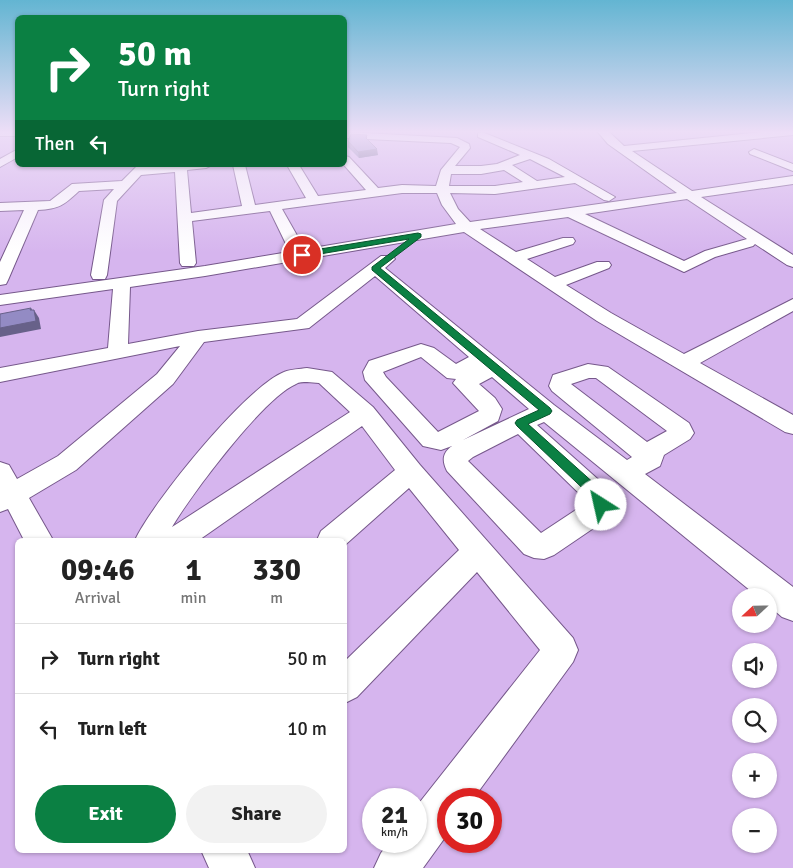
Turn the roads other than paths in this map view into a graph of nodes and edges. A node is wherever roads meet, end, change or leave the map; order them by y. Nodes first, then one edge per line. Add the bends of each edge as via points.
1 (138, 172) edge
2 (181, 172) edge
3 (241, 172) edge
4 (297, 172) edge
5 (363, 172) edge
6 (447, 172) edge
7 (514, 172) edge
8 (563, 172) edge
9 (650, 172) edge
10 (793, 172) edge
11 (576, 179) junction
12 (793, 180) edge
13 (125, 185) junction
14 (535, 185) junction
15 (444, 190) junction
16 (678, 192) junction
17 (375, 193) junction
18 (609, 200) junction
19 (314, 201) junction
20 (33, 206) junction
21 (274, 206) junction
22 (0, 207) edge
23 (250, 210) junction
24 (570, 212) junction
25 (185, 218) junction
26 (463, 223) junction
27 (418, 235) junction
28 (568, 241) dead end
29 (748, 243) junction
30 (295, 246) junction
31 (514, 258) junction
32 (793, 262) edge
33 (188, 263) junction
34 (603, 265) dead end
35 (375, 268) junction
36 (793, 271) edge
37 (99, 275) junction
38 (0, 280) edge
39 (122, 283) junction
40 (553, 284) junction
41 (0, 289) edge
42 (0, 300) edge
43 (793, 304) edge
44 (198, 337) junction
45 (118, 353) junction
46 (489, 363) junction
47 (684, 363) junction
48 (0, 375) edge
49 (459, 378) junction
50 (546, 411) junction
51 (365, 413) junction
52 (787, 415) edge
53 (520, 423) junction
54 (651, 458) junction
55 (411, 472) junction
56 (625, 473) junction
57 (4, 489) edge
58 (38, 538) edge
59 (150, 538) edge
60 (179, 538) edge
61 (333, 538) edge
62 (478, 552) junction
63 (793, 606) edge
64 (347, 683) edge
65 (224, 853) edge
66 (233, 868) edge
67 (396, 868) edge

1 - 13 street
2 - 25 street
3 - 23 street
4 - 19 street
5 - 17 street
6 - 15 street via 443,177
7 - 14 street
8 - 11 street
9 - 16 street
10 - 16 street
11 - 14 street
11 - 18 street
12 - 16 street
13 - 20 street via 76,187 56,204
13 - 37 street via 111,200
14 - 15 street via 495,190
15 - 17 street via 402,189
15 - 26 street via 448,204
16 - 18 street
16 - 29 street
16 - 32 street
17 - 19 street
18 - 24 street
18 - 26 street
19 - 21 street
20 - 22 street
20 - 38 street
21 - 23 street
21 - 30 street
23 - 25 street
24 - 26 street
24 - 29 street via 684,267 710,254
25 - 33 street
26 - 27 street
26 - 30 street
26 - 31 street
27 - 35 street
27 - 39 street
28 - 31 street
29 - 36 street
30 - 33 street
31 - 40 street
33 - 37 street
34 - 40 street
35 - 44 street via 302,324
35 - 46 street
37 - 41 street
39 - 42 street
39 - 45 street
40 - 47 street
43 - 47 street
44 - 45 street
44 - 57 street via 165,379 67,462
45 - 48 street
46 - 49 street
46 - 50 street
47 - 52 street
49 - 49 street via 487,403 490,415 436,441 431,440 382,387 373,372 376,366 421,350
50 - 53 street
50 - 56 street
51 - 55 street
51 - 59 street via 325,376 291,378 274,388 246,415 210,456
51 - 60 street
53 - 53 street via 464,450 456,456 456,464 534,545 544,546 597,511 601,498
54 - 54 street via 653,450 682,434 681,429 600,372 588,371 561,380 560,386
54 - 56 street
55 - 61 street
55 - 62 street
56 - 63 street
57 - 58 street
62 - 64 street
62 - 67 street via 561,650
65 - 66 street

